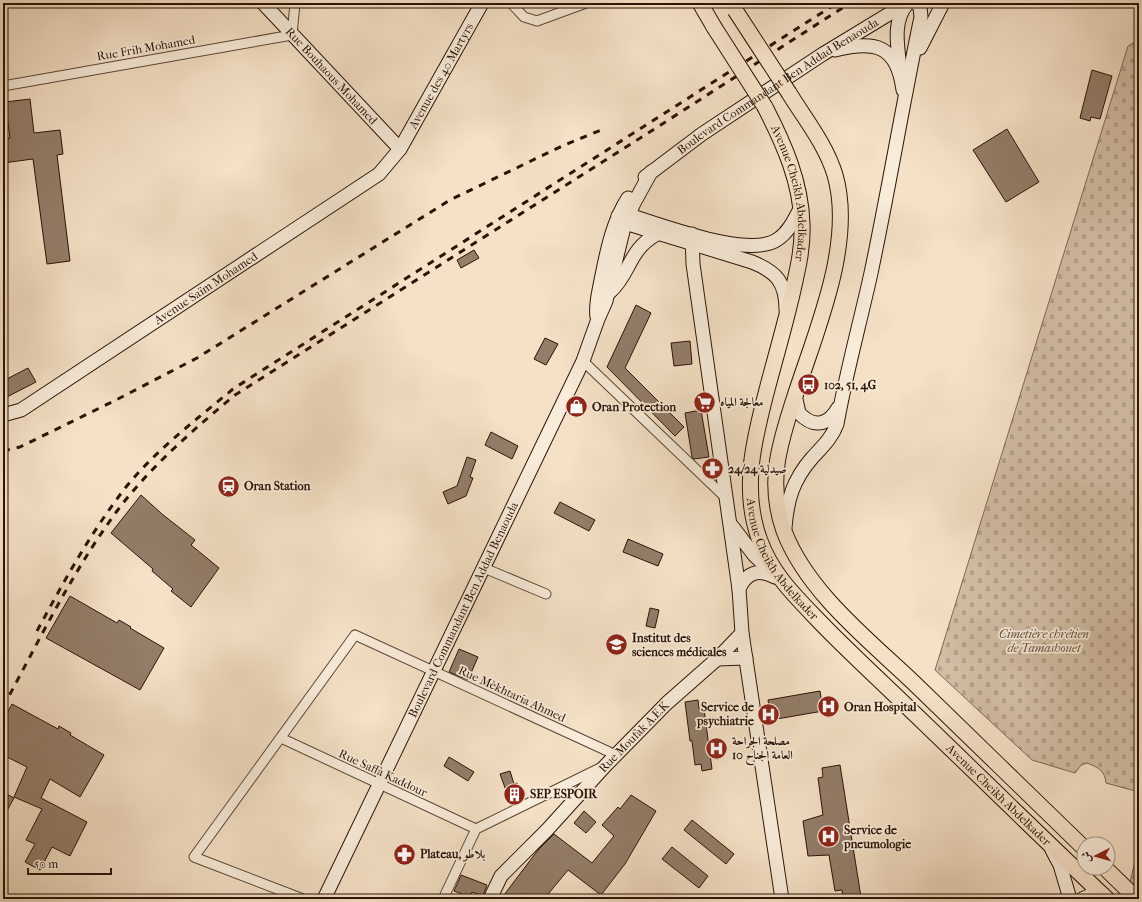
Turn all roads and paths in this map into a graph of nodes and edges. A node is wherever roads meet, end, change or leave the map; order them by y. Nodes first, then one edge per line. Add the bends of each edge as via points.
1 (262, 3) edge
2 (295, 3) edge
3 (482, 3) edge
4 (511, 3) edge
5 (586, 3) edge
6 (700, 3) edge
7 (908, 3) edge
8 (916, 3) edge
9 (943, 3) edge
10 (733, 6) edge
11 (292, 35) junction
12 (823, 54) junction
13 (901, 77) junction
14 (3, 86) edge
15 (904, 98) junction
16 (400, 149) junction
17 (801, 207) junction
18 (624, 218) junction
19 (656, 234) junction
20 (692, 239) junction
21 (677, 240) junction
22 (693, 269) junction
23 (609, 293) junction
24 (598, 319) junction
25 (785, 324) junction
26 (583, 361) junction
27 (795, 394) junction
28 (840, 404) junction
29 (3, 415) edge
30 (726, 498) junction
31 (730, 522) junction
32 (785, 532) junction
33 (484, 568) junction
34 (781, 580) junction
35 (739, 589) junction
36 (546, 594) dead end
37 (742, 633) junction
38 (746, 658) junction
39 (717, 659) junction
40 (432, 671) junction
41 (281, 738) junction
42 (616, 755) junction
43 (606, 765) junction
44 (379, 784) junction
45 (476, 829) junction
46 (1072, 836) junction
47 (1045, 840) junction
48 (1076, 840) edge
49 (1058, 853) junction
50 (1113, 876) edge
51 (303, 899) edge
52 (324, 899) edge
53 (443, 899) edge
54 (490, 899) edge
55 (782, 899) edge
56 (1070, 899) edge
57 (1082, 899) edge
58 (1106, 899) edge
59 (1137, 899) edge

1 - 11 street, Rue Bouhaous Mohamed
2 - 11 street
3 - 16 street, Avenue des 40 Martyrs
4 - 5 street via 524,18 537,21
6 - 17 main road, Avenue Cheikh Abdelkader, bridge via 765,108 786,152
7 - 12 street, Boulevard Commandant Ben Addad Benaouda
7 - 13 street via 901,12 897,26
8 - 15 street via 920,8 920,17
9 - 15 street via 919,50
10 - 27 main road, Avenue Cheikh Abdelkader, bridge via 826,153 835,174 840,197 839,244 833,274
11 - 14 street, Rue Frih Mohamed
11 - 16 street, Rue Bouhaous Mohamed
12 - 13 street via 856,46 878,46 892,57
12 - 18 street, Boulevard Commandant Ben Addad Benaouda via 702,134 651,172
13 - 15 street
15 - 28 street via 871,274
16 - 29 street, Avenue Saïm Mohamed via 379,174 21,410
17 - 20 street via 784,234 770,243 746,246
17 - 25 main road, Avenue Cheikh Abdelkader via 802,243
18 - 19 street
18 - 20 street
18 - 23 street, Boulevard Commandant Ben Addad Benaouda
18 - 24 street, Boulevard Commandant Ben Addad Benaouda via 610,238 597,299
19 - 21 street
19 - 23 street via 638,249 620,281
20 - 21 street
20 - 22 street
20 - 25 street via 761,266 777,277 784,294
21 - 22 street
22 - 30 street
23 - 24 street, Boulevard Commandant Ben Addad Benaouda
24 - 26 street, Boulevard Commandant Ben Addad Benaouda
25 - 34 main road, Avenue Cheikh Abdelkader via 754,443 749,484 750,502 760,540
26 - 30 street
26 - 33 street, Boulevard Commandant Ben Addad Benaouda
27 - 28 street via 799,412 810,422 826,422 834,416
27 - 32 main road, Avenue Cheikh Abdelkader via 780,445 774,478 779,514
28 - 32 street via 833,434 802,470 791,491
30 - 31 street
31 - 34 street via 754,555
31 - 35 street
32 - 46 main road, Avenue Cheikh Abdelkader via 799,560 834,606
33 - 36 street
33 - 40 street, Boulevard Commandant Ben Addad Benaouda
34 - 35 street via 766,573 755,573 746,577
34 - 47 main road, Avenue Cheikh Abdelkader via 831,633
35 - 37 street
37 - 38 street
37 - 39 street, Rue Moufak A.E.K
38 - 39 street
38 - 55 street
39 - 42 street, Rue Moufak A.E.K via 667,703
40 - 41 street, Rue Mèkhtaria Ahmed via 355,635
40 - 42 street, Rue Mèkhtaria Ahmed
40 - 44 street, Boulevard Commandant Ben Addad Benaouda
41 - 44 street, Rue Saffa Kaddour
41 - 51 street via 194,857
42 - 43 street, Rue Moufak A.E.K
43 - 45 street, Rue Moufak A.E.K
43 - 54 street via 501,876
44 - 45 street, Rue Saffa Kaddour
44 - 52 street, Boulevard Commandant Ben Addad Benaouda
45 - 53 street
46 - 48 main road, Avenue Cheikh Abdelkader
46 - 49 main road
47 - 49 main road, Avenue Cheikh Abdelkader
47 - 56 street via 1060,865
49 - 58 main road, Avenue Cheikh Abdelkader
50 - 59 main road
57 - 58 street via 1093,894

